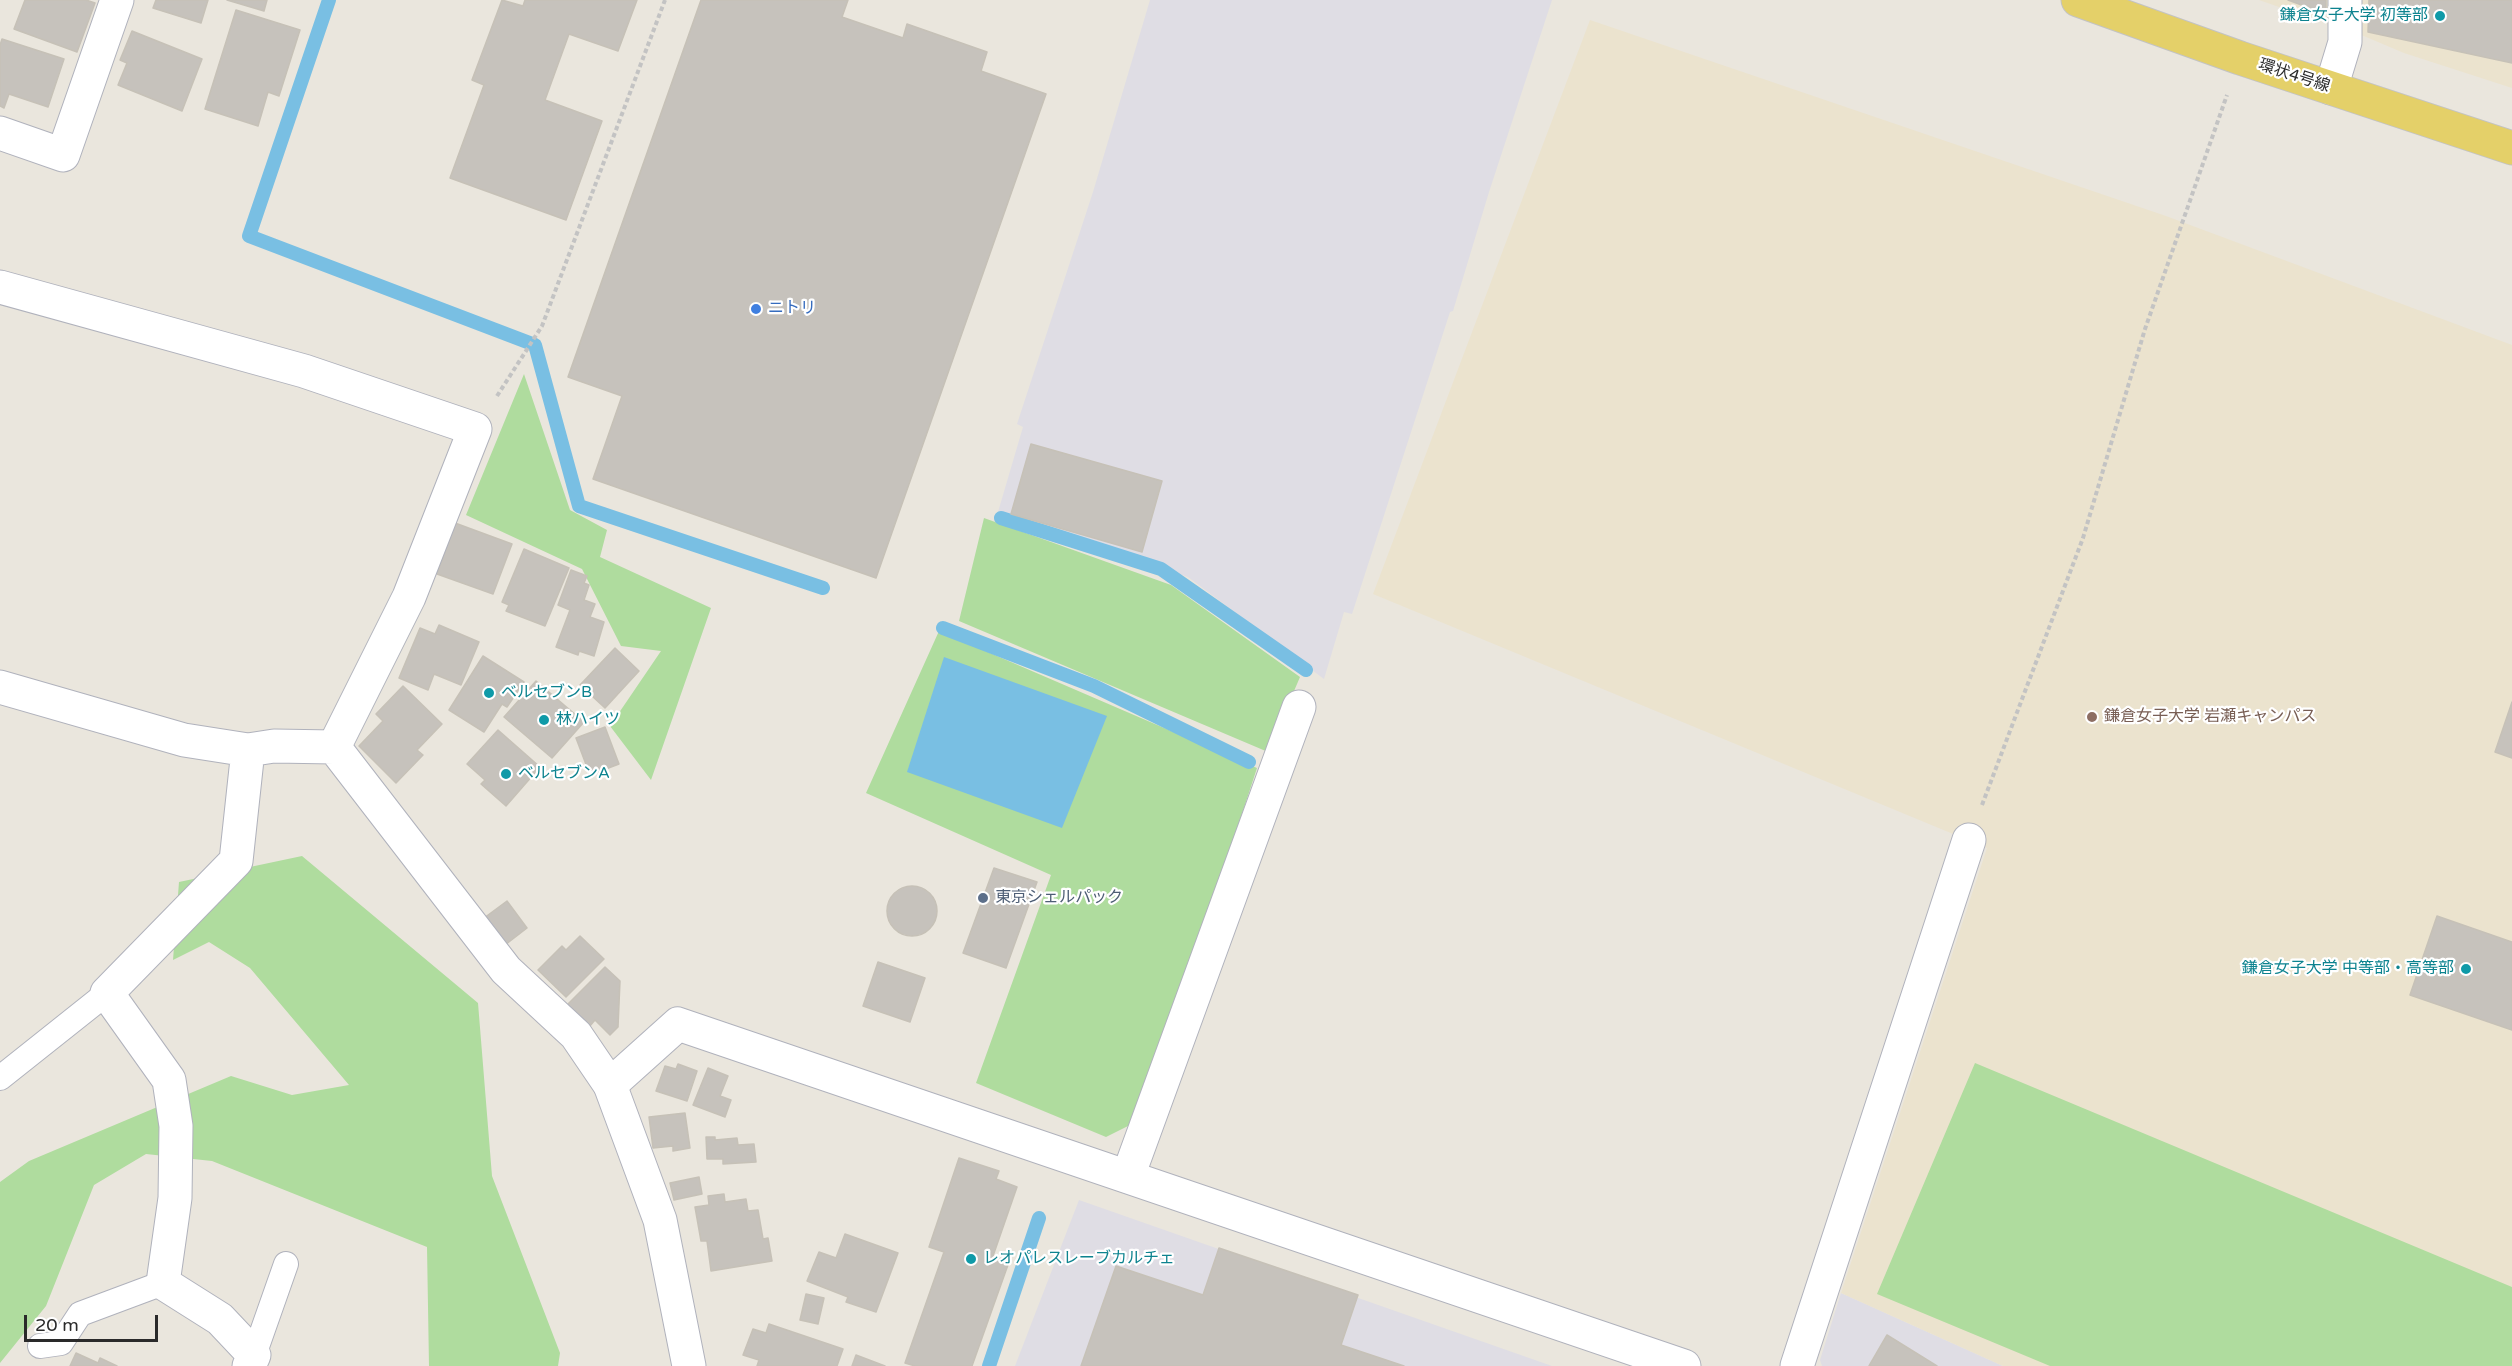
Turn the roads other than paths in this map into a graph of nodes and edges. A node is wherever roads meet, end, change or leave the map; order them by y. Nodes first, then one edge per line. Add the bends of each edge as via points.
1 (117, 0) edge
2 (2078, 0) edge
3 (2345, 0) edge
4 (2331, 88) junction
5 (0, 133) edge
6 (2512, 148) edge
7 (0, 287) edge
8 (0, 687) edge
9 (1299, 707) dead end
10 (334, 747) junction
11 (248, 750) junction
12 (1969, 840) road end
13 (108, 993) junction
14 (0, 1078) edge
15 (610, 1085) junction
16 (1128, 1176) junction
17 (286, 1264) dead end
18 (163, 1283) junction
19 (40, 1346) dead end
20 (252, 1361) edge
21 (689, 1366) edge
22 (1684, 1366) edge
23 (1797, 1366) edge

1 - 5 street via 63,155
2 - 4 main road, 環状4号線
3 - 4 street via 2345,42
4 - 6 main road, 環状4号線
7 - 10 street via 304,371 475,429 409,597
8 - 11 street via 184,740
9 - 16 street
10 - 11 street via 274,746
10 - 15 street via 506,970 576,1035
11 - 13 street via 236,861
12 - 23 street
13 - 14 lane
13 - 18 street via 169,1080 176,1126 175,1198
15 - 16 street via 678,1024
15 - 21 street via 660,1220
16 - 22 street
17 - 20 lane
18 - 19 lane via 80,1314 61,1343
18 - 20 street via 220,1319

